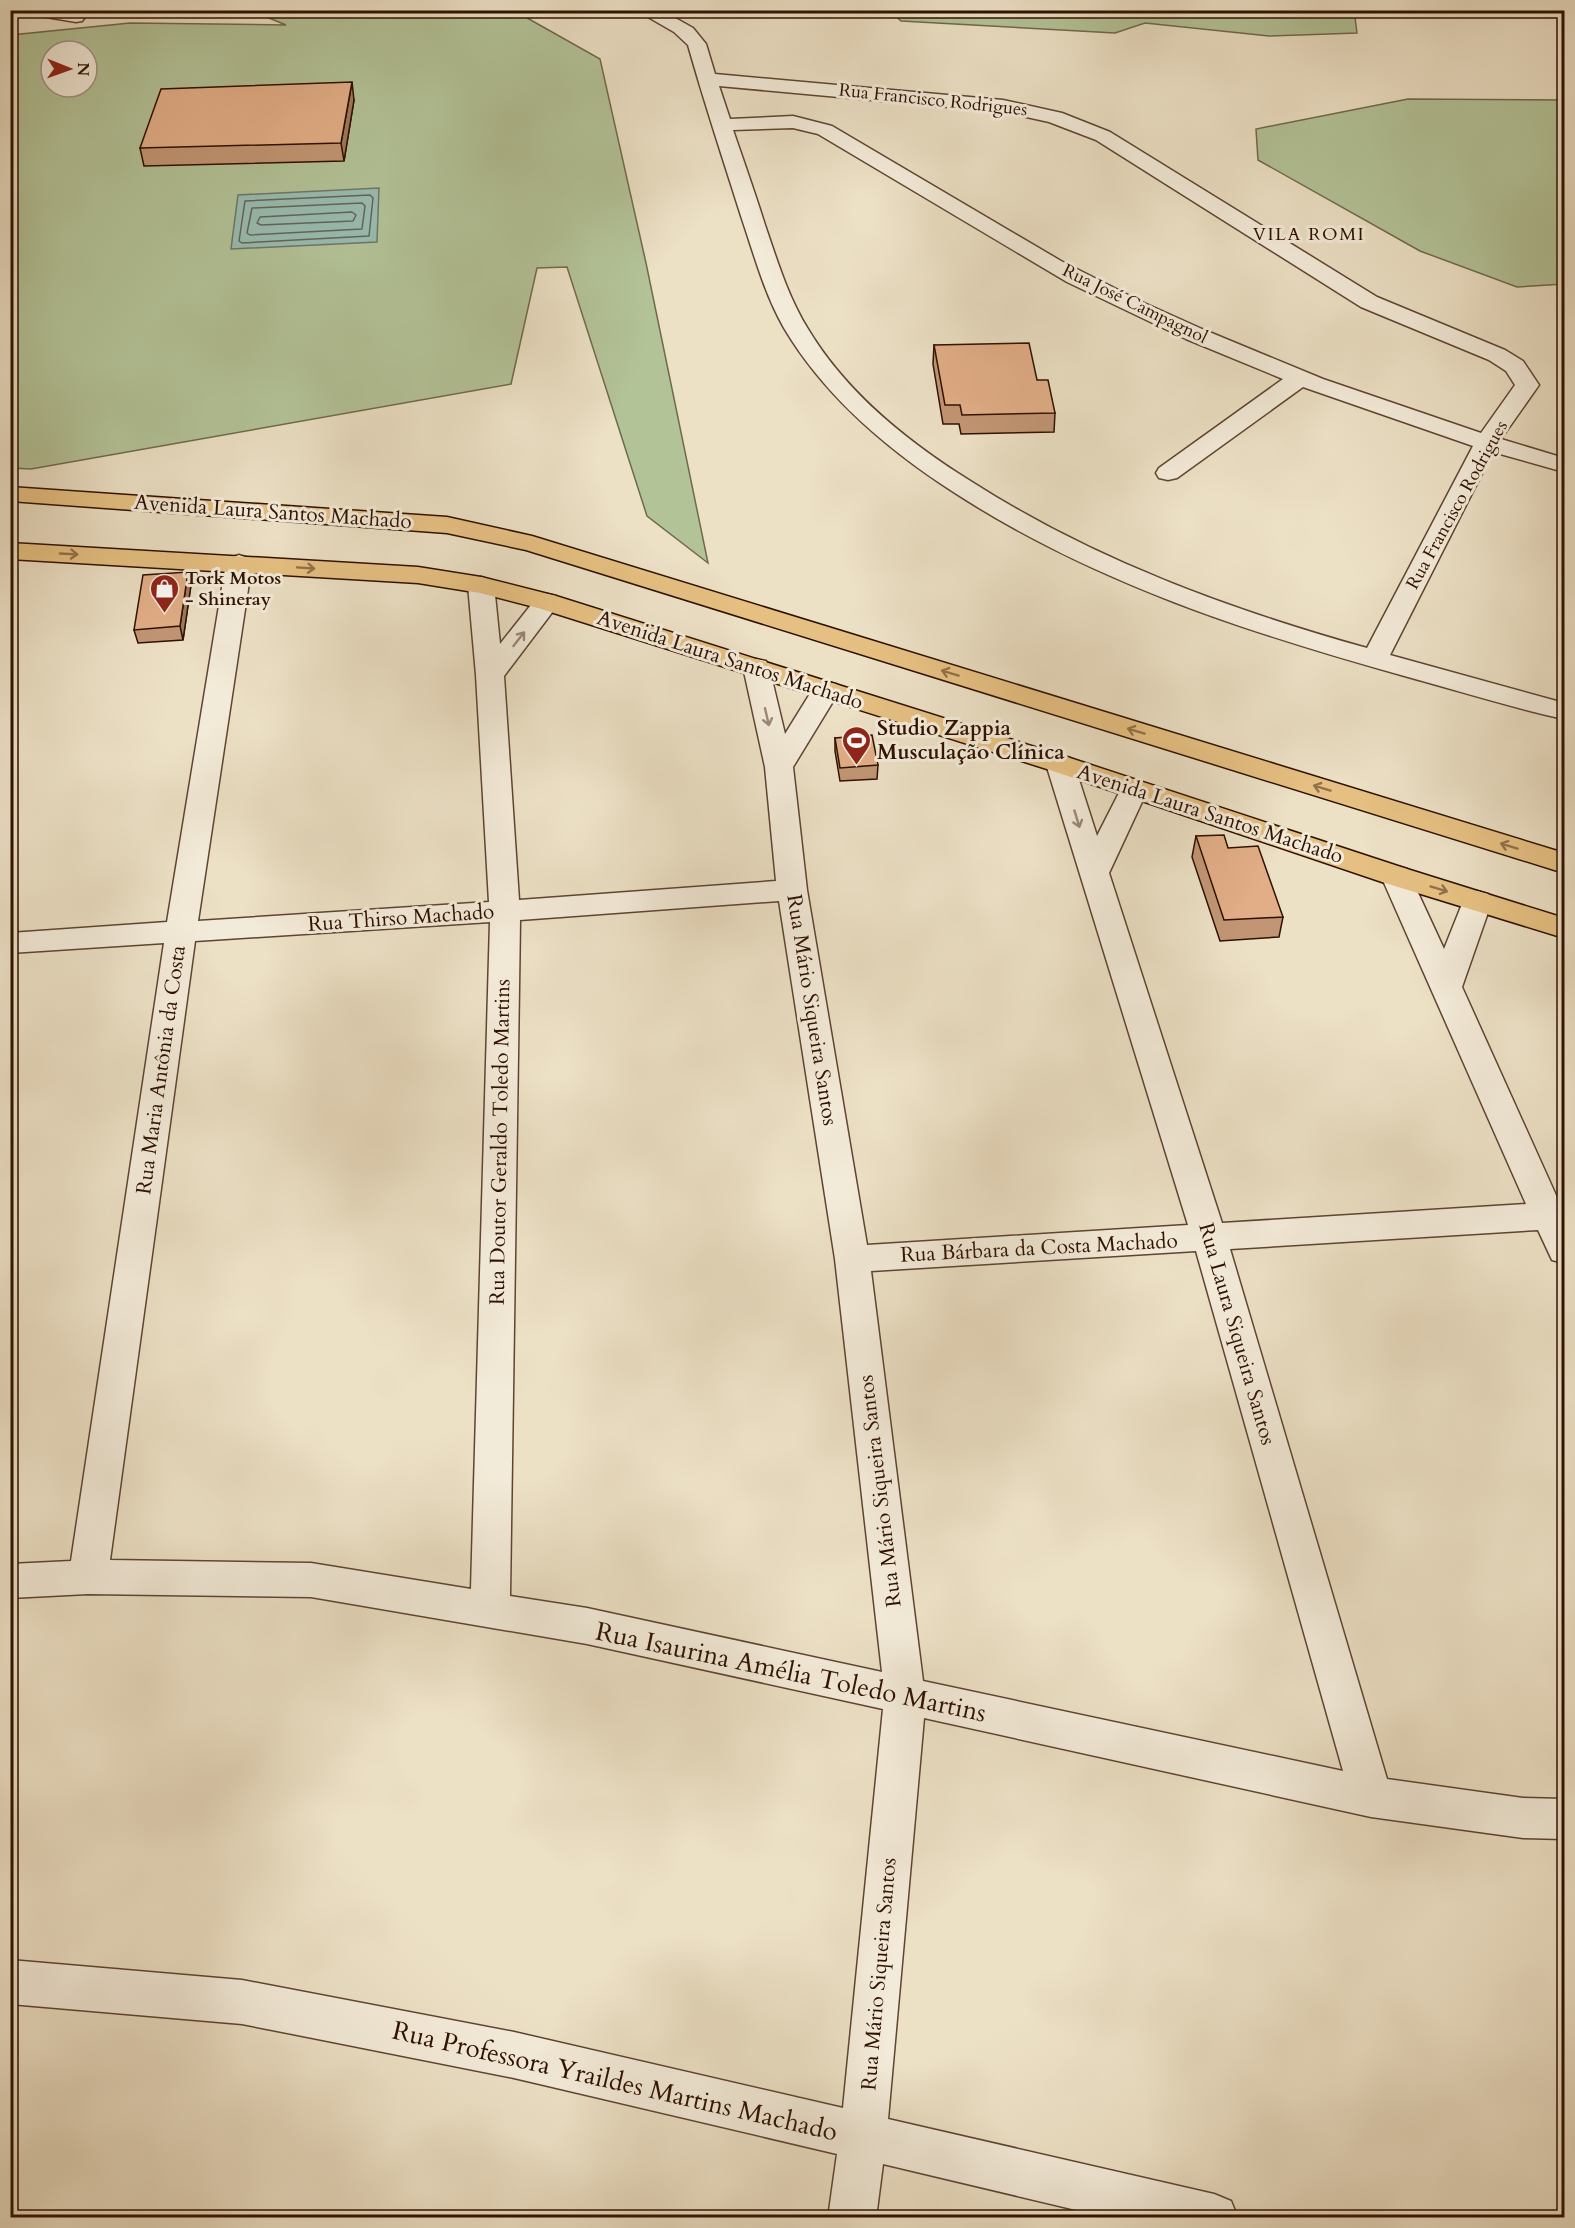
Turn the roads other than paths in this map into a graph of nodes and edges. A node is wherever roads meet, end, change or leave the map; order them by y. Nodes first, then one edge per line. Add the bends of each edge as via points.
1 (34, 10) edge
2 (645, 10) edge
3 (76, 17) dead end
4 (707, 79) junction
5 (722, 125) junction
6 (1300, 378) junction
7 (1486, 443) junction
8 (1564, 465) edge
9 (1168, 473) dead end
10 (10, 494) edge
11 (10, 551) edge
12 (238, 563) junction
13 (481, 585) junction
14 (547, 602) junction
15 (1375, 658) junction
16 (756, 668) junction
17 (490, 675) junction
18 (825, 690) junction
19 (1564, 711) edge
20 (1060, 764) junction
21 (778, 767) junction
22 (1134, 789) junction
23 (1564, 863) edge
24 (1094, 874) junction
25 (1396, 876) junction
26 (792, 890) junction
27 (1477, 901) junction
28 (505, 911) junction
29 (1564, 928) edge
30 (181, 932) junction
31 (10, 943) edge
32 (1446, 987) junction
33 (1548, 1216) junction
34 (1209, 1237) junction
35 (1564, 1250) edge
36 (852, 1259) junction
37 (88, 1577) junction
38 (10, 1581) edge
39 (490, 1610) junction
40 (905, 1697) junction
41 (1371, 1797) junction
42 (1564, 1819) edge
43 (10, 1982) edge
44 (864, 2137) junction
45 (852, 2217) edge
46 (1214, 2217) edge

1 - 3 street
2 - 4 street via 689,34 697,44
4 - 5 street
4 - 7 street, Rua Francisco Rodrigues via 1003,106 1088,129 1369,302 1515,366 1527,385
5 - 6 street, Rua José Campagnol via 793,122 825,130 1072,275 1165,321
5 - 15 street via 783,306 833,380 887,434 998,512 1092,560 1258,625
6 - 7 street, Rua José Campagnol
6 - 9 street
7 - 8 street, Rua José Campagnol
7 - 15 street, Rua Francisco Rodrigues
23 -> 10 main road, Avenida Laura Santos Machado via 532,544 447,525
11 -> 12 main road, Avenida Laura Santos Machado
12 -> 13 main road, Avenida Laura Santos Machado via 418,575
12 - 30 street, Rua Maria Antônia da Costa
13 - 14 main road, Avenida Laura Santos Machado
13 - 17 street, Rua Doutor Geraldo Toledo Martins
14 - 16 main road, Avenida Laura Santos Machado
17 -> 14 street
15 - 19 street
16 - 18 main road, Avenida Laura Santos Machado
16 -> 21 street, Rua Mário Siqueira Santos
17 - 28 street, Rua Doutor Geraldo Toledo Martins
18 - 20 main road, Avenida Laura Santos Machado
18 - 21 street
20 - 22 main road, Avenida Laura Santos Machado
20 -> 24 street, Rua Laura Siqueira Santos
21 - 26 street, Rua Mário Siqueira Santos
22 - 24 street
22 - 25 main road, Avenida Laura Santos Machado
24 - 34 street, Rua Laura Siqueira Santos
25 -> 27 main road, Avenida Laura Santos Machado
25 - 32 street
26 - 28 street, Rua Thirso Machado
26 - 36 street, Rua Mário Siqueira Santos
27 - 29 main road, Avenida Laura Santos Machado
27 - 32 street
28 - 30 street, Rua Thirso Machado
28 - 39 street, Rua Doutor Geraldo Toledo Martins
30 - 31 street, Rua Thirso Machado
30 - 37 street, Rua Maria Antônia da Costa
32 - 33 street
33 - 34 street, Rua Bárbara da Costa Machado
33 - 35 street
34 - 36 street, Rua Bárbara da Costa Machado
34 - 41 street, Rua Laura Siqueira Santos
36 - 40 street, Rua Mário Siqueira Santos
37 - 38 street, Rua Isaurina Amélia Toledo Martins
37 - 39 street, Rua Isaurina Amélia Toledo Martins via 311,1580
39 - 40 street, Rua Isaurina Amélia Toledo Martins via 587,1626
40 - 41 street, Rua Isaurina Amélia Toledo Martins
40 - 44 street, Rua Mário Siqueira Santos
41 - 42 street, Rua Isaurina Amélia Toledo Martins via 1523,1818
43 - 44 street, Rua Professora Yraildes Martins Machado via 242,2002 514,2055
44 - 45 street, Rua Mário Siqueira Santos
44 - 46 street, Rua Professora Yraildes Martins Machado

